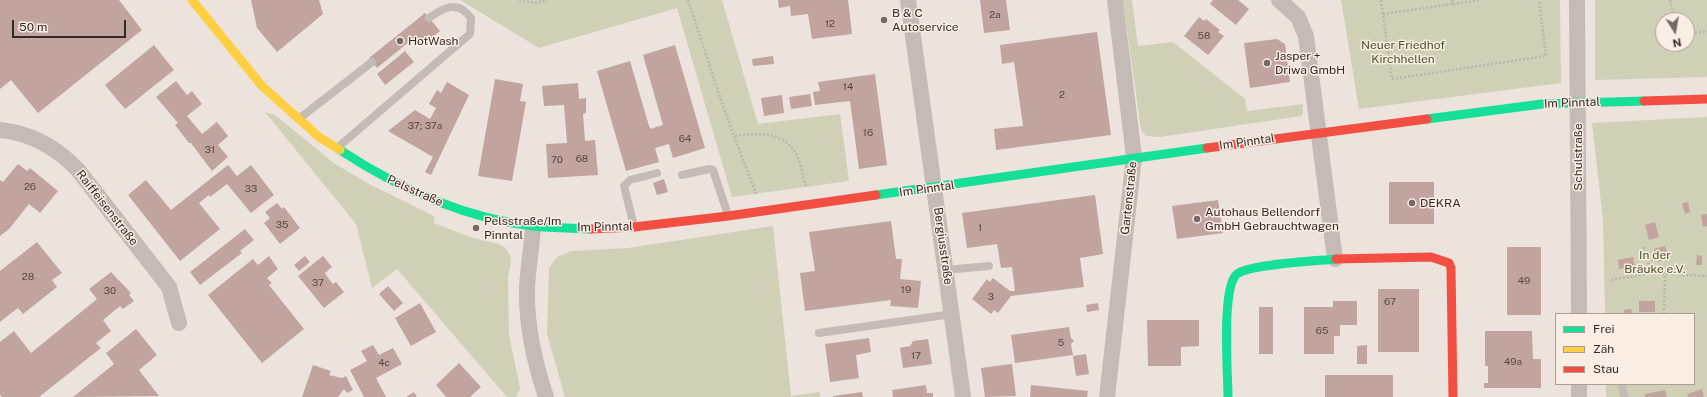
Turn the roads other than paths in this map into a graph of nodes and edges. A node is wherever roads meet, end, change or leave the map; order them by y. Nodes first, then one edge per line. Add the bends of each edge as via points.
1 (192, 0) edge
2 (908, 0) edge
3 (1115, 0) edge
4 (1279, 0) edge
5 (1577, 0) edge
6 (429, 18) dead end
7 (372, 62) dead end
8 (1707, 99) edge
9 (1578, 102) junction
10 (298, 119) junction
11 (0, 130) edge
12 (1319, 132) junction
13 (336, 148) junction
14 (1134, 157) junction
15 (657, 173) dead end
16 (682, 175) dead end
17 (935, 188) junction
18 (728, 216) junction
19 (533, 226) junction
20 (634, 227) junction
21 (1335, 259) junction
22 (989, 266) dead end
23 (946, 270) junction
24 (1579, 313) edge
25 (952, 314) junction
26 (179, 323) dead end
27 (819, 333) dead end
28 (1579, 385) edge
29 (1621, 385) edge
30 (546, 397) edge
31 (963, 397) edge
32 (1107, 397) edge
33 (1228, 397) edge
34 (1453, 397) edge
35 (1579, 397) edge
36 (1625, 397) edge

1 - 10 main road, Pelsstraße via 262,86
2 - 17 street, Bergiusstraße
3 - 14 street, Gartenstraße
4 - 12 street via 1298,17 1304,29
5 - 9 street, Schulstraße
6 - 13 lane via 444,7 456,6 471,18 470,34
7 - 10 lane
8 - 9 main road, Im Pinntal
9 - 12 main road, Im Pinntal via 1504,108
9 - 24 street, Schulstraße
10 - 13 main road, Pelsstraße
11 - 26 street, Raiffeisenstraße via 31,137 49,146 78,170 169,287
12 - 14 main road, Im Pinntal
12 - 21 street
13 - 19 main road, Pelsstraße via 373,172 429,198 478,215
14 - 17 main road, Im Pinntal
14 - 32 street, Gartenstraße
15 - 20 lane via 630,180 624,186
16 - 18 lane via 713,170
17 - 18 main road, Im Pinntal
17 - 23 street, Bergiusstraße
18 - 20 main road, Im Pinntal
19 - 20 main road, Im Pinntal via 593,229
19 - 30 street via 527,288 530,334 536,367
21 - 33 main road via 1249,269 1234,278 1228,297
21 - 34 main road via 1431,257 1449,263
22 - 23 lane
23 - 25 street, Bergiusstraße
25 - 27 lane
25 - 31 street, Bergiusstraße
28 - 35 street
29 - 36 lane

